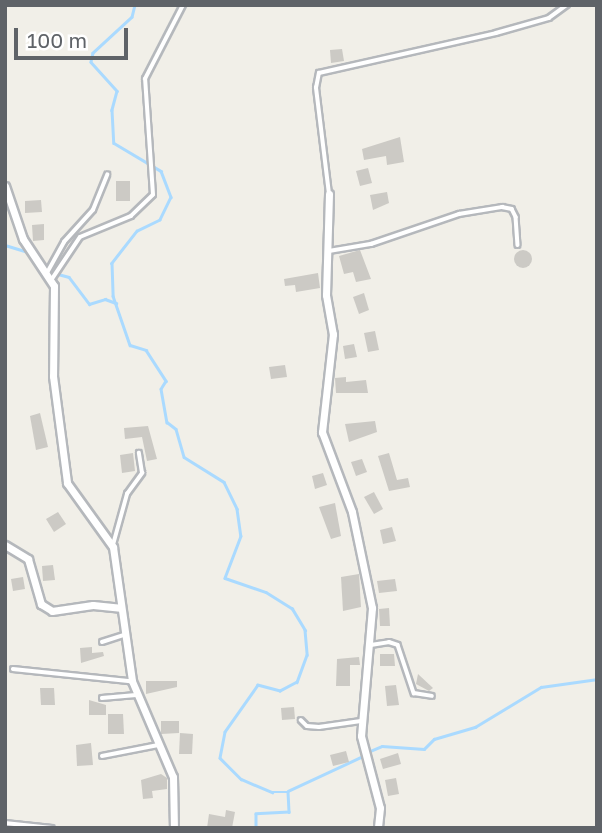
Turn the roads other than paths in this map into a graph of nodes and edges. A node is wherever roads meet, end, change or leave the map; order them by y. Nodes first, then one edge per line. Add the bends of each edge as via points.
1 (183, 5) edge
2 (567, 5) edge
3 (107, 175) dead end
4 (5, 186) edge
5 (328, 194) joint
6 (518, 245) dead end
7 (327, 251) junction
8 (49, 276) junction
9 (139, 453) dead end
10 (5, 545) edge
11 (113, 547) junction
12 (120, 608) junction
13 (123, 635) junction
14 (102, 642) dead end
15 (369, 645) junction
16 (13, 669) dead end
17 (132, 681) junction
18 (135, 695) junction
19 (432, 696) dead end
20 (102, 698) dead end
21 (301, 720) dead end
22 (361, 720) junction
23 (158, 745) junction
24 (102, 756) dead end
25 (5, 823) edge
26 (52, 828) edge
27 (174, 828) edge
28 (378, 828) edge

1 - 8 lane via 145,79 153,195 131,216 80,237
2 - 5 lane via 549,18 496,33 319,73 316,88
3 - 8 lane via 93,210 64,242
4 - 8 street via 23,239
5 - 7 street
6 - 7 lane via 516,217 512,209 502,207 459,214 371,244
7 - 15 street via 333,334 322,432 361,545 372,608
8 - 11 street via 57,297 53,376 66,483
9 - 11 lane via 142,473 127,494
10 - 12 street via 28,559 41,604 52,611 93,605
11 - 12 street
12 - 13 street
13 - 14 lane
13 - 17 street
15 - 19 lane via 398,645 414,693
15 - 22 street
16 - 17 lane
17 - 18 street
18 - 20 lane
18 - 23 street
21 - 22 lane via 319,727
22 - 28 street via 363,749 380,808
23 - 24 lane
23 - 27 street via 175,786
25 - 26 lane

